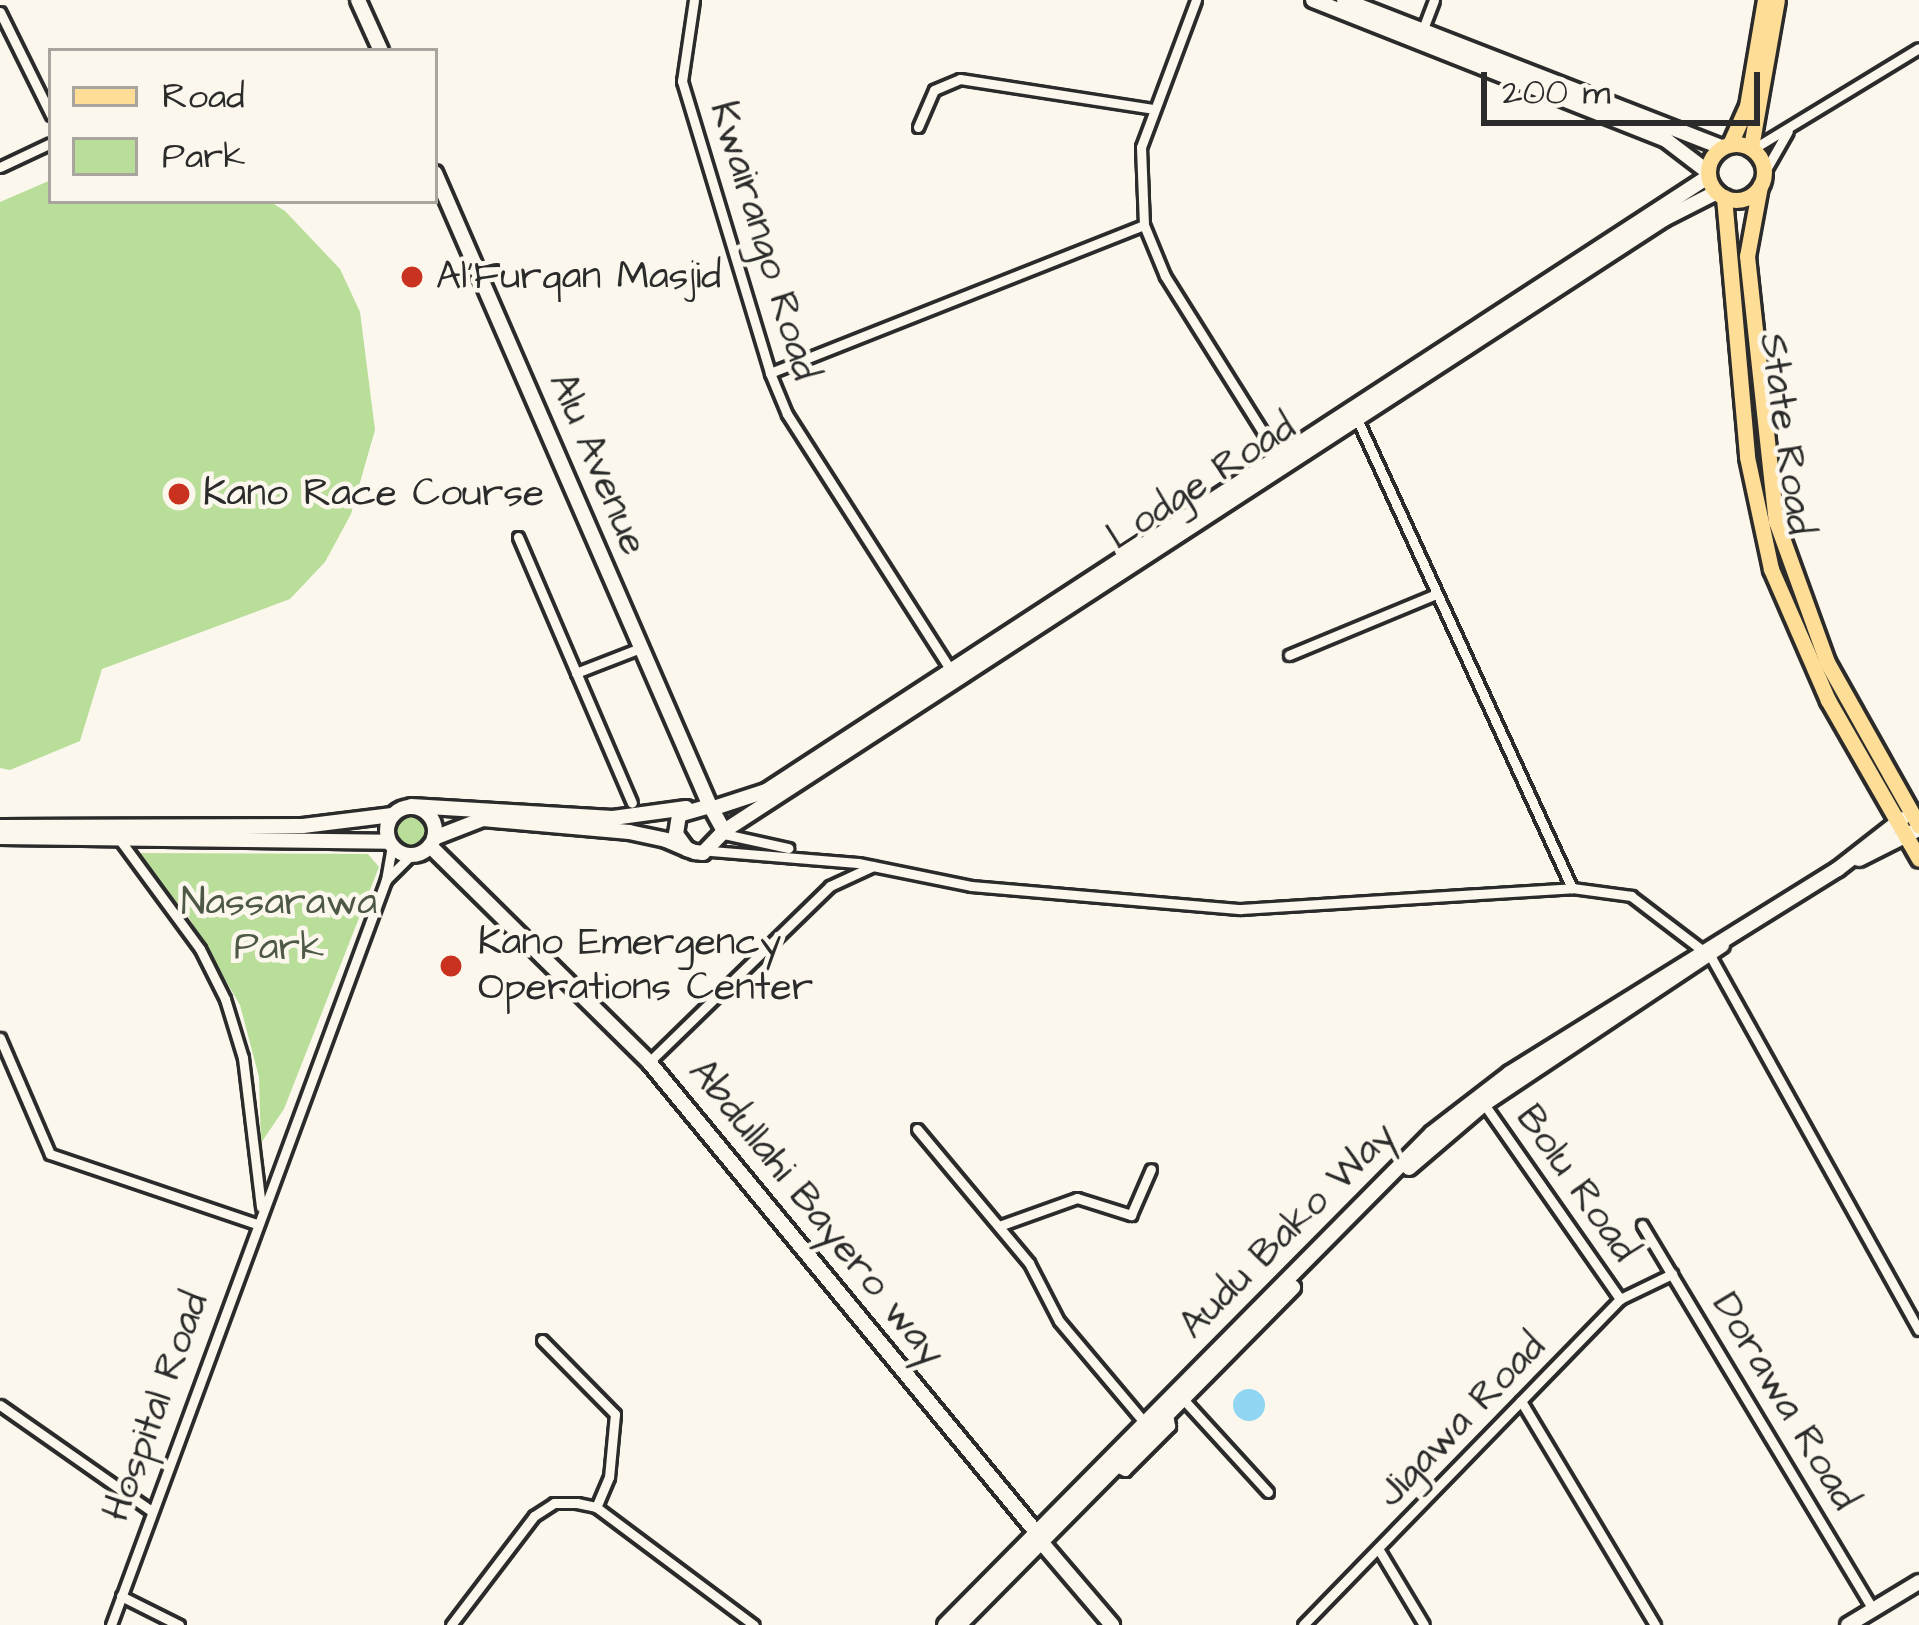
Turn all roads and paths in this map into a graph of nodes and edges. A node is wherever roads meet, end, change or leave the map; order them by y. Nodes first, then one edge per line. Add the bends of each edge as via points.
1 (358, 0) edge
2 (694, 0) edge
3 (1196, 0) edge
4 (1313, 0) edge
5 (1344, 0) edge
6 (1434, 0) edge
7 (1766, 0) edge
8 (1777, 0) edge
9 (0, 12) edge
10 (1420, 36) junction
11 (380, 48) edge
12 (1919, 48) edge
13 (1492, 64) junction
14 (48, 109) edge
15 (1153, 109) junction
16 (918, 127) dead end
17 (1788, 131) junction
18 (48, 144) edge
19 (1726, 146) junction
20 (1752, 148) junction
21 (0, 167) edge
22 (438, 180) edge
23 (1762, 180) junction
24 (1714, 185) junction
25 (1144, 225) junction
26 (770, 374) junction
27 (1358, 421) junction
28 (1280, 460) junction
29 (518, 537) dead end
30 (1436, 594) junction
31 (640, 648) junction
32 (1289, 655) dead end
33 (950, 669) junction
34 (576, 674) junction
35 (632, 803) dead end
36 (412, 806) junction
37 (701, 807) junction
38 (392, 815) junction
39 (1912, 823) edge
40 (0, 826) edge
41 (724, 833) junction
42 (0, 837) edge
43 (120, 840) junction
44 (432, 842) junction
45 (391, 844) junction
46 (688, 849) junction
47 (711, 850) junction
48 (411, 855) junction
49 (1919, 860) edge
50 (858, 863) junction
51 (875, 865) junction
52 (386, 880) junction
53 (1572, 888) junction
54 (1707, 953) junction
55 (0, 1038) edge
56 (649, 1062) junction
57 (1484, 1104) junction
58 (917, 1129) dead end
59 (1151, 1169) dead end
60 (261, 1211) junction
61 (257, 1224) junction
62 (1642, 1225) dead end
63 (999, 1226) junction
64 (1672, 1274) junction
65 (1620, 1299) junction
66 (1919, 1330) edge
67 (542, 1340) dead end
68 (1183, 1399) junction
69 (1521, 1401) junction
70 (0, 1405) edge
71 (1144, 1423) junction
72 (1268, 1492) dead end
73 (596, 1508) junction
74 (151, 1510) junction
75 (1040, 1537) junction
76 (1378, 1550) junction
77 (1919, 1582) edge
78 (121, 1596) junction
79 (1873, 1610) junction
80 (111, 1625) edge
81 (179, 1625) edge
82 (451, 1625) edge
83 (754, 1625) edge
84 (945, 1625) edge
85 (959, 1625) edge
86 (1112, 1625) edge
87 (1303, 1625) edge
88 (1424, 1625) edge
89 (1655, 1625) edge
90 (1848, 1625) edge

1 - 11 street
2 - 26 street, Kwairango Road via 682,81
3 - 15 street
4 - 10 street
5 - 10 street
6 - 10 street
7 - 19 main road via 1747,106
8 - 20 main road
9 - 14 street
10 - 13 street
12 - 17 street
13 - 19 street
13 - 24 street via 1666,140
15 - 16 street via 960,80 934,90
15 - 25 street via 1141,147
17 - 20 street
17 - 23 street
18 - 21 street
19 - 20 main road
19 - 24 main road
20 - 23 main road
22 - 31 street, Alu Avenue
23 - 24 main road via 1740,200
23 - 39 main road, State Road via 1748,256 1776,521 1827,662
24 - 27 street, Lodge Road
24 - 28 street, Lodge Road
24 - 39 main road, State Road via 1747,457 1772,568 1816,675
25 - 26 street
25 - 28 street via 1165,276
26 - 33 street, Kwairango Road via 787,414
27 - 30 street
27 - 41 street, Lodge Road
28 - 33 street, Lodge Road
29 - 34 street
30 - 32 street
30 - 53 street
31 - 34 street
31 - 37 street, Alu Avenue via 700,781
33 - 37 street, Lodge Road via 766,791
34 - 35 street
36 - 37 street, Lodge Road via 613,818
36 - 38 street
36 - 44 street via 433,820
37 - 41 street, Alu Avenue
37 - 46 street via 676,824
38 - 40 street via 303,826
38 - 45 street
39 - 49 main road, State Road
39 - 54 street, Audu Bako Way
41 - 47 street, Lodge Road
41 - 50 street
42 - 43 street
43 - 45 street via 343,835
43 - 60 street, Hospital Road via 200,949 225,999 243,1058
44 - 46 street via 483,819 629,832
44 - 48 street
44 - 56 street, Abdullahi Bayero way
45 - 48 street
45 - 52 street
46 - 47 street
47 - 50 street
48 - 52 street, Hospital Road
50 - 51 street
51 - 53 street via 971,886 1241,909
51 - 56 street via 830,886
52 - 60 street, Hospital Road
53 - 54 street via 1630,896
54 - 57 street, Audu Bako Way
54 - 66 street
54 - 71 street, Audu Bako Way via 1510,1072 1432,1133
55 - 61 street via 50,1154
56 - 75 street, Abdullahi Bayero way
57 - 65 street, Bolu Road
57 - 68 street, Audu Bako Way via 1377,1198
58 - 63 street
59 - 63 street via 1131,1215 1077,1198
60 - 61 street, Hospital Road
61 - 74 street, Hospital Road
62 - 64 street, Dorawa Road
63 - 71 street via 1039,1275 1059,1321
64 - 65 street, Jigawa Road
64 - 79 street, Dorawa Road
65 - 69 street, Jigawa Road
67 - 73 street via 615,1414 609,1477
68 - 72 street
68 - 75 street, Audu Bako Way
69 - 76 street, Jigawa Road
69 - 89 street
70 - 74 street
71 - 75 street, Audu Bako Way
73 - 82 street via 554,1503 534,1516
73 - 83 street
74 - 78 street, Hospital Road
75 - 84 street, Audu Bako Way
75 - 85 street, Audu Bako Way
75 - 86 street, Abdullahi Bayero way
76 - 87 street, Jigawa Road
76 - 88 street
77 - 79 street
78 - 80 street, Hospital Road
78 - 81 street
79 - 90 street

